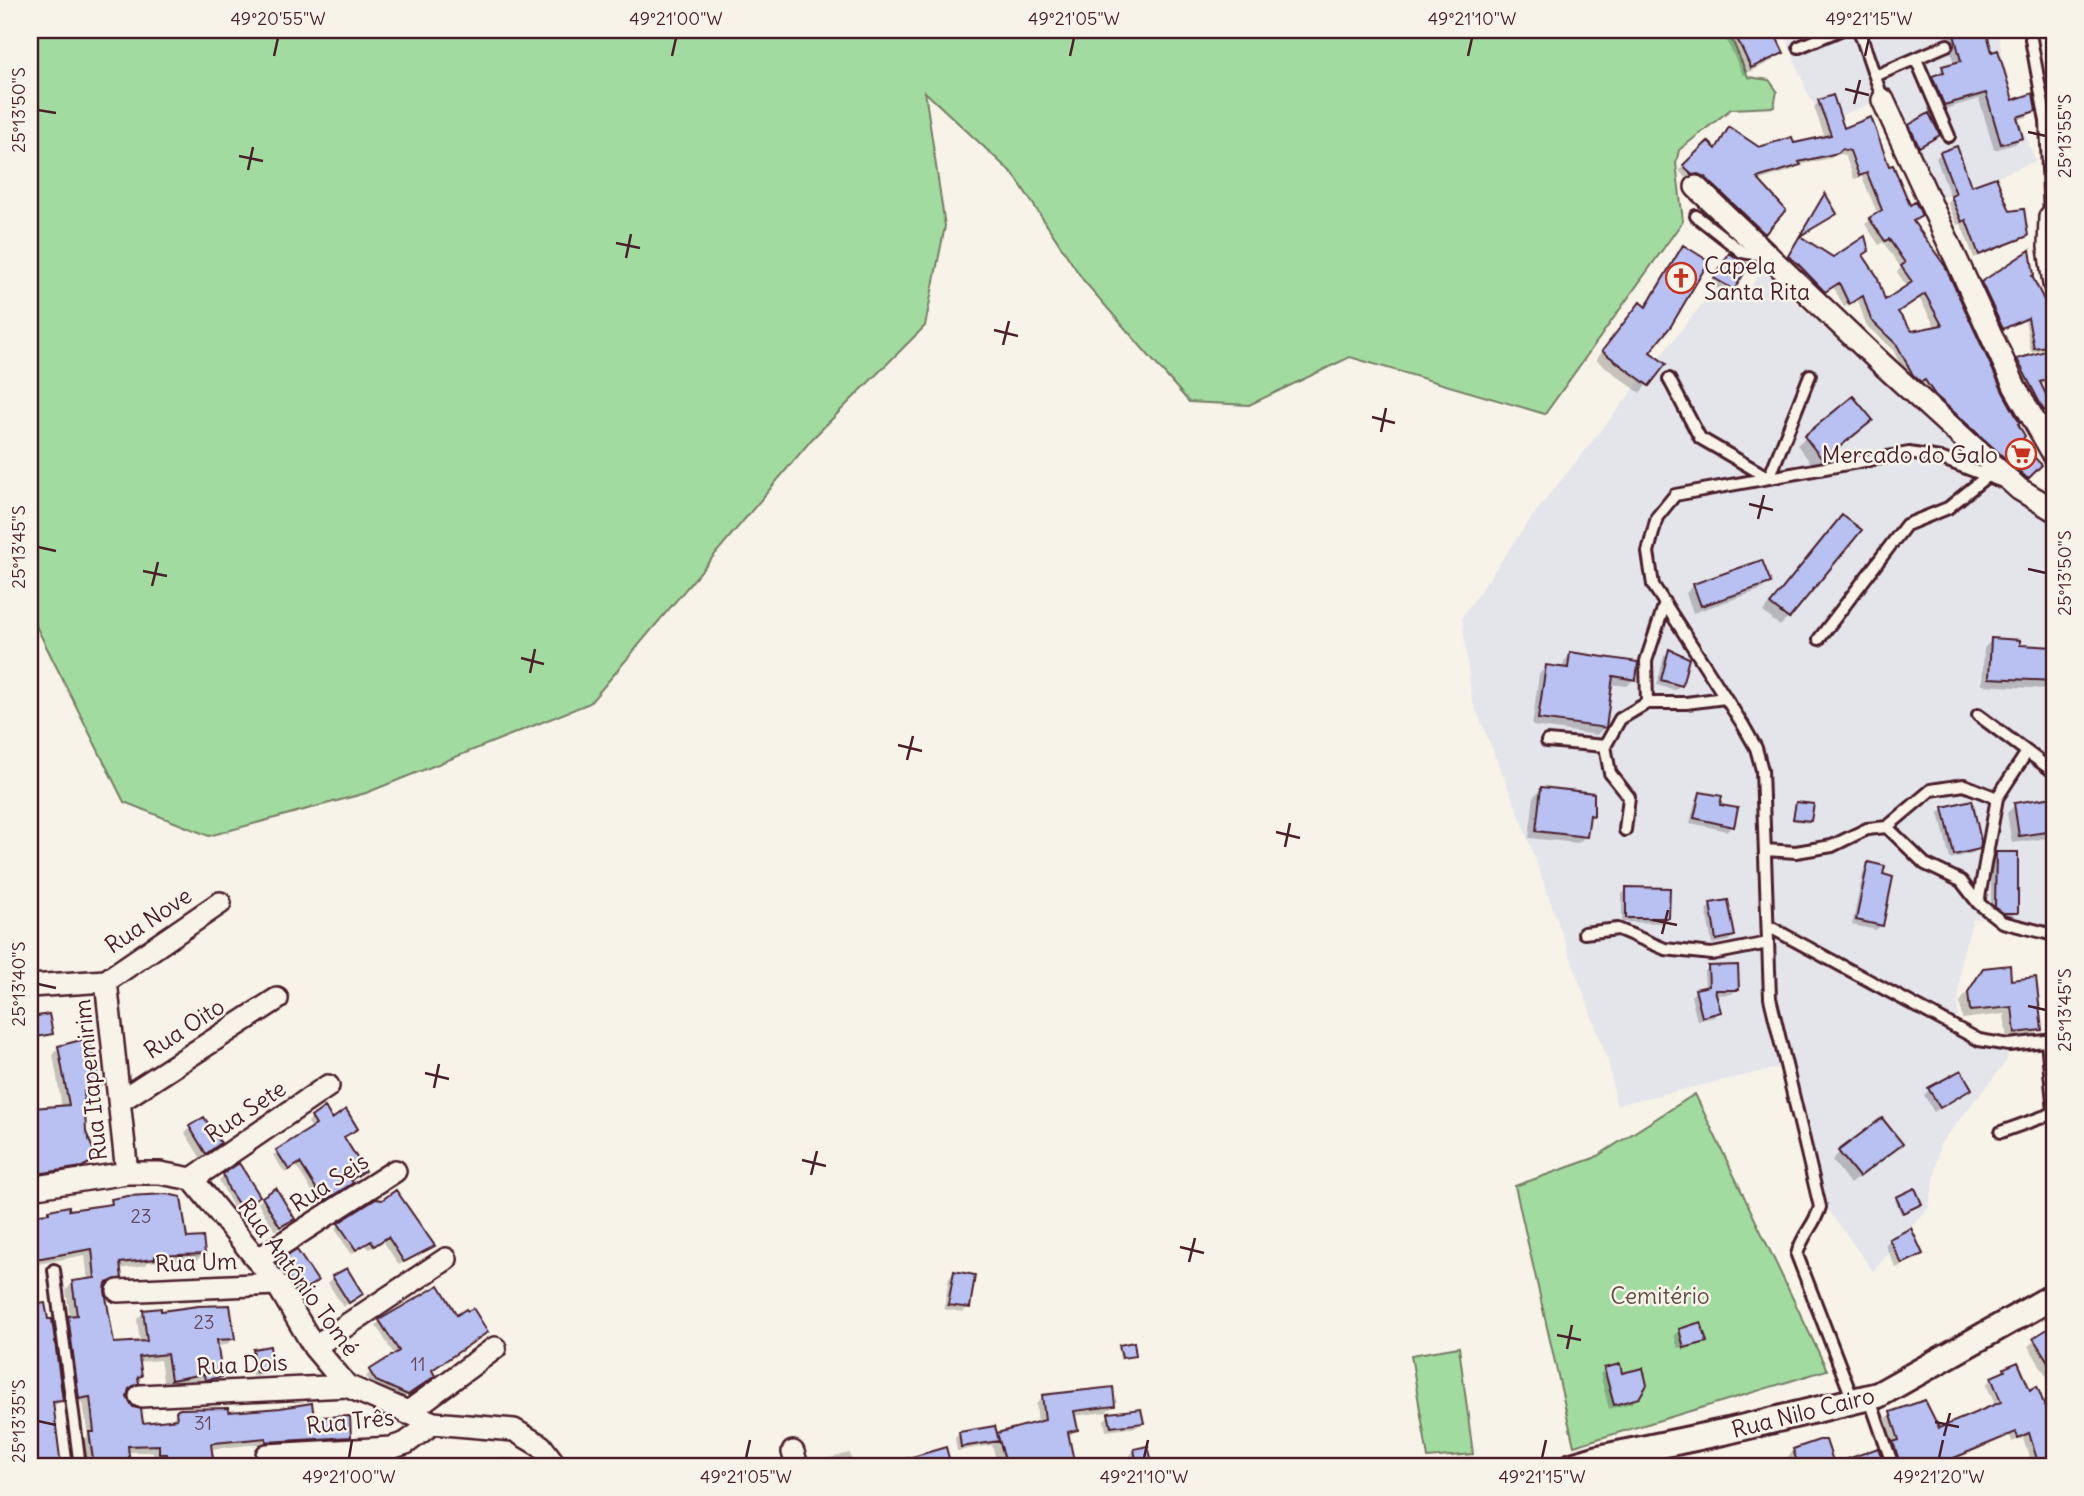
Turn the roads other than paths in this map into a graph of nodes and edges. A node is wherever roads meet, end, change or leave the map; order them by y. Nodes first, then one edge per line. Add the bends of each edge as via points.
1 (1840, 30) edge
2 (1858, 30) edge
3 (1819, 34) edge
4 (2031, 39) dead end
5 (1947, 45) dead end
6 (1799, 47) dead end
7 (1916, 59) junction
8 (1875, 76) junction
9 (1883, 100) joint
10 (1949, 136) dead end
11 (1696, 187) dead end
12 (2052, 215) edge
13 (1696, 216) dead end
14 (1760, 247) junction
15 (2054, 284) edge
16 (1810, 375) dead end
17 (1669, 379) dead end
18 (2054, 455) edge
19 (1987, 476) junction
20 (1769, 478) junction
21 (2019, 489) junction
22 (2054, 510) edge
23 (1665, 603) junction
24 (1819, 639) dead end
25 (1725, 698) junction
26 (1647, 703) junction
27 (1978, 715) dead end
28 (1547, 741) dead end
29 (1605, 746) junction
30 (2027, 752) junction
31 (2054, 772) edge
32 (1997, 798) junction
33 (1887, 827) junction
34 (1625, 830) dead end
35 (1765, 850) junction
36 (220, 903) dead end
37 (1978, 904) junction
38 (1768, 926) junction
39 (1584, 933) dead end
40 (2054, 935) edge
41 (1768, 943) junction
42 (106, 981) junction
43 (30, 986) edge
44 (277, 999) dead end
45 (2051, 1040) edge
46 (328, 1086) dead end
47 (120, 1101) junction
48 (2054, 1113) edge
49 (2001, 1132) dead end
50 (395, 1171) dead end
51 (127, 1173) junction
52 (192, 1180) junction
53 (30, 1188) edge
54 (446, 1259) dead end
55 (257, 1260) junction
56 (54, 1270) dead end
57 (277, 1284) junction
58 (118, 1291) dead end
59 (2054, 1296) edge
60 (314, 1347) junction
61 (495, 1348) dead end
62 (347, 1386) junction
63 (140, 1396) dead end
64 (1861, 1398) junction
65 (407, 1413) junction
66 (433, 1423) junction
67 (267, 1455) dead end
68 (80, 1466) edge
69 (556, 1466) edge
70 (1573, 1466) edge
71 (1893, 1466) edge

1 - 3 lane
2 - 8 lane
3 - 6 lane
4 - 12 lane via 2046,121
5 - 7 lane
7 - 8 lane
7 - 10 lane
8 - 9 lane
9 - 18 street via 2015,387
11 - 14 street
12 - 15 street via 2049,247
13 - 14 lane via 1742,252 1754,254
14 - 21 street
16 - 20 lane
17 - 20 lane via 1700,438
19 - 20 lane via 1940,458 1909,453
19 - 21 lane
19 - 24 lane via 1948,508 1906,525
20 - 23 lane via 1675,495 1657,517 1648,552 1653,585
21 - 22 street
23 - 25 lane
23 - 26 lane via 1646,661
25 - 26 lane
25 - 35 lane via 1756,748 1762,770
26 - 29 lane via 1620,719
27 - 30 lane
28 - 29 lane
29 - 34 lane via 1609,773 1629,797
30 - 31 lane
30 - 32 lane
32 - 33 lane via 1964,785 1931,790
32 - 37 lane
33 - 35 lane via 1867,829 1832,846 1796,852
33 - 37 lane via 1925,864 1961,881
35 - 38 lane
36 - 42 street, Rua Nove
37 - 40 lane via 2003,922
38 - 41 lane
38 - 45 lane via 1979,1040 2009,1045
39 - 41 lane via 1618,929 1665,949 1712,954
41 - 64 lane via 1770,998 1819,1207 1797,1255
42 - 43 street
42 - 47 street, Rua Itapemirim
44 - 47 street, Rua Oito
45 - 48 lane
46 - 52 street, Rua Sete
47 - 51 street, Rua Itapemirim
48 - 49 lane
50 - 55 street, Rua Seis
51 - 52 street via 160,1173
51 - 53 street
52 - 55 street, Rua Antônio Tomé
54 - 60 street
55 - 57 street, Rua Antônio Tomé
56 - 68 lane
57 - 58 street, Rua Um
57 - 60 street, Rua Antônio Tomé
59 - 64 street, Rua Nilo Cairo via 1878,1395
60 - 62 street, Rua Antônio Tomé
61 - 65 street
62 - 63 street, Rua Dois
62 - 65 street, Rua Antônio Tomé
64 - 70 street, Rua Nilo Cairo
64 - 71 lane
65 - 66 street, Rua Antônio Tomé
66 - 67 street, Rua Três via 391,1448
66 - 69 street, Rua Antônio Tomé via 514,1430 541,1446

